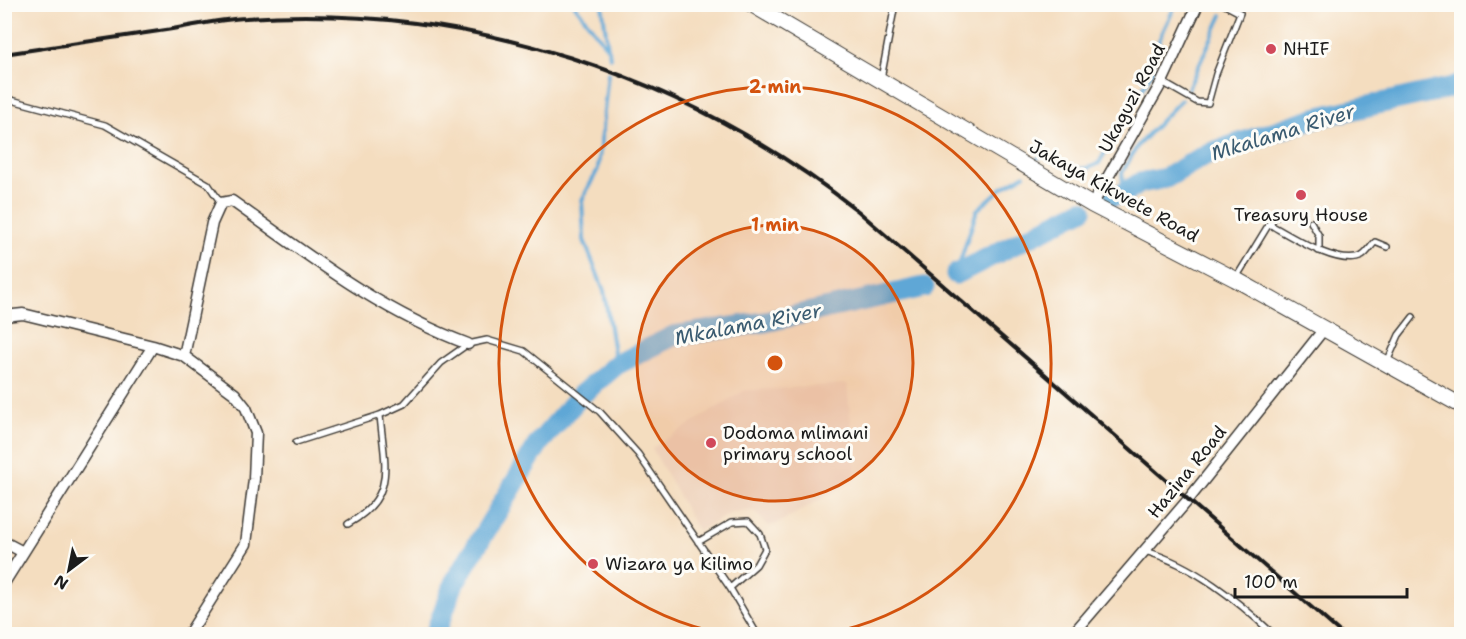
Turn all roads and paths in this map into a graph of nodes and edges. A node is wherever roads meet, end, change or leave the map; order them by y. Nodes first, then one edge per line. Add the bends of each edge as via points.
1 (751, 4) edge
2 (895, 4) edge
3 (1198, 4) edge
4 (1223, 4) edge
5 (881, 81) junction
6 (1162, 82) junction
7 (4, 98) edge
8 (221, 203) junction
9 (1092, 205) junction
10 (1294, 212) dead end
11 (1311, 222) dead end
12 (1269, 224) junction
13 (1387, 247) dead end
14 (1319, 251) junction
15 (1235, 279) junction
16 (4, 316) edge
17 (1413, 317) dead end
18 (1324, 329) junction
19 (468, 344) junction
20 (153, 346) junction
21 (184, 356) junction
22 (1387, 363) junction
23 (1461, 406) edge
24 (380, 415) junction
25 (296, 442) dead end
26 (348, 524) dead end
27 (4, 542) edge
28 (698, 542) junction
29 (1144, 550) junction
30 (23, 552) junction
31 (4, 583) edge
32 (730, 588) junction
33 (189, 634) edge
34 (757, 634) edge
35 (1073, 634) edge
36 (1273, 634) edge

1 - 5 main road, Jakaya Kikwete Road
2 - 5 lane
3 - 6 street, Ukaguzi Road
4 - 6 lane via 1240,13 1208,103 1197,102
5 - 9 main road, Jakaya Kikwete Road
6 - 9 street, Ukaguzi Road
7 - 8 lane via 105,125 208,184
8 - 19 street via 232,201 357,290 405,318
8 - 21 street via 212,223
9 - 15 main road, Jakaya Kikwete Road
10 - 12 lane via 1277,215
11 - 14 lane via 1319,236
12 - 14 lane
12 - 15 lane
13 - 14 lane via 1375,242 1362,256 1349,259
15 - 18 main road, Jakaya Kikwete Road
16 - 20 street via 23,314
17 - 22 lane via 1399,335
18 - 22 main road, Jakaya Kikwete Road
18 - 29 street, Hazina Road
19 - 24 lane via 441,363 404,404
19 - 28 lane via 487,340 524,351 581,395 638,454
20 - 21 street
20 - 30 street
21 - 33 street via 235,394 246,408 256,433 246,544
22 - 23 main road, Jakaya Kikwete Road
24 - 25 lane
24 - 26 lane via 386,482 368,512
27 - 30 street
28 - 32 lane
28 - 32 lane via 732,522 748,521 760,534 765,549 761,557
29 - 35 street, Hazina Road
29 - 36 lane via 1172,559 1248,610
30 - 31 street
32 - 34 lane

